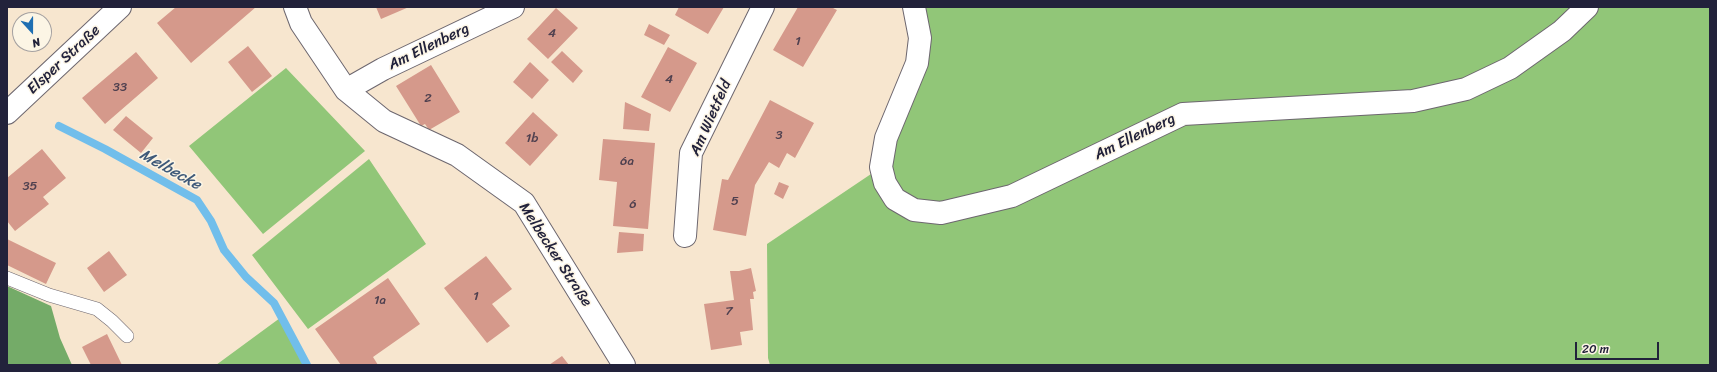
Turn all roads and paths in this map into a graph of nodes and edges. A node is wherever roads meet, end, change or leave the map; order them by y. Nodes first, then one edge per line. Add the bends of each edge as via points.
1 (120, 7) edge
2 (295, 7) edge
3 (513, 7) edge
4 (763, 7) edge
5 (914, 7) edge
6 (1587, 7) edge
7 (346, 90) junction
8 (7, 113) edge
9 (685, 236) dead end
10 (7, 278) edge
11 (127, 336) dead end
12 (624, 365) edge

1 - 8 street, Elsper Straße
2 - 7 street, Melbecker Straße via 301,23
3 - 7 street, Am Ellenberg via 383,69
4 - 9 street, Am Wietfeld via 691,154
5 - 6 street, Am Ellenberg via 920,38 917,63 886,138 881,168 885,183 895,199 914,210 941,212 1012,196 1183,114 1413,101 1466,89 1510,68 1562,31
7 - 12 street, Melbecker Straße via 384,121 457,155 524,203
10 - 11 lane via 49,295 97,309

